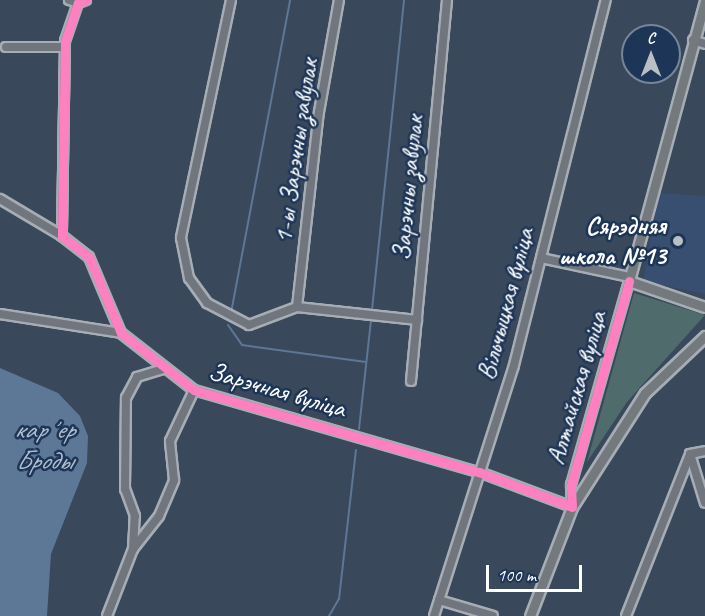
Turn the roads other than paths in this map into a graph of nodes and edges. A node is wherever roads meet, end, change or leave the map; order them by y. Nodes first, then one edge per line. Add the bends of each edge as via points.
1 (69, 0) edge
2 (231, 0) edge
3 (339, 0) edge
4 (447, 0) edge
5 (606, 0) edge
6 (705, 1) edge
7 (82, 2) edge
8 (693, 40) junction
9 (705, 44) edge
10 (6, 47) dead end
11 (65, 47) junction
12 (0, 199) edge
13 (63, 236) junction
14 (541, 258) junction
15 (629, 279) junction
16 (705, 306) edge
17 (297, 308) junction
18 (0, 314) edge
19 (417, 320) junction
20 (121, 333) junction
21 (705, 336) edge
22 (166, 368) junction
23 (411, 381) dead end
24 (195, 390) junction
25 (705, 451) edge
26 (690, 454) junction
27 (479, 472) junction
28 (705, 502) edge
29 (572, 507) junction
30 (133, 549) junction
31 (439, 600) junction
32 (107, 616) edge
33 (434, 616) edge
34 (493, 616) edge
35 (530, 616) edge
36 (626, 616) edge

1 - 7 street
2 - 17 street via 180,252 189,279 207,303 228,318 249,325
3 - 17 street, 1-ы Зарэчны завулак via 319,112
4 - 19 street, Зарэчны завулак
5 - 14 street, Вільчыцкая вуліца
6 - 8 main road, Алтайская вуліца
7 - 11 street
8 - 9 street
8 - 15 main road, Алтайская вуліца
10 - 11 street
11 - 13 street
12 - 13 street, Зарэчная вуліца
13 - 20 street, Зарэчная вуліца via 89,257
14 - 15 street
14 - 27 street, Вільчыцкая вуліца
15 - 16 main road
15 - 29 street, Алтайская вуліца via 571,485
17 - 19 street
18 - 20 street
19 - 23 street, Зарэчны завулак
20 - 22 street, Зарэчная вуліца
21 - 29 main road, Алтайская вуліца via 645,393
22 - 24 street, Зарэчная вуліца
22 - 30 street via 137,377 126,398 125,489 135,516
24 - 27 street, Зарэчная вуліца
24 - 30 street, Зарэчная вуліца via 170,441 174,480 159,516
25 - 26 street
26 - 28 street
26 - 36 street
27 - 29 street, Зарэчная вуліца
27 - 31 street, Вільчыцкая вуліца
29 - 35 main road, Алтайская вуліца
30 - 32 street, Зарэчная вуліца
31 - 33 street, Вільчыцкая вуліца
31 - 34 street

